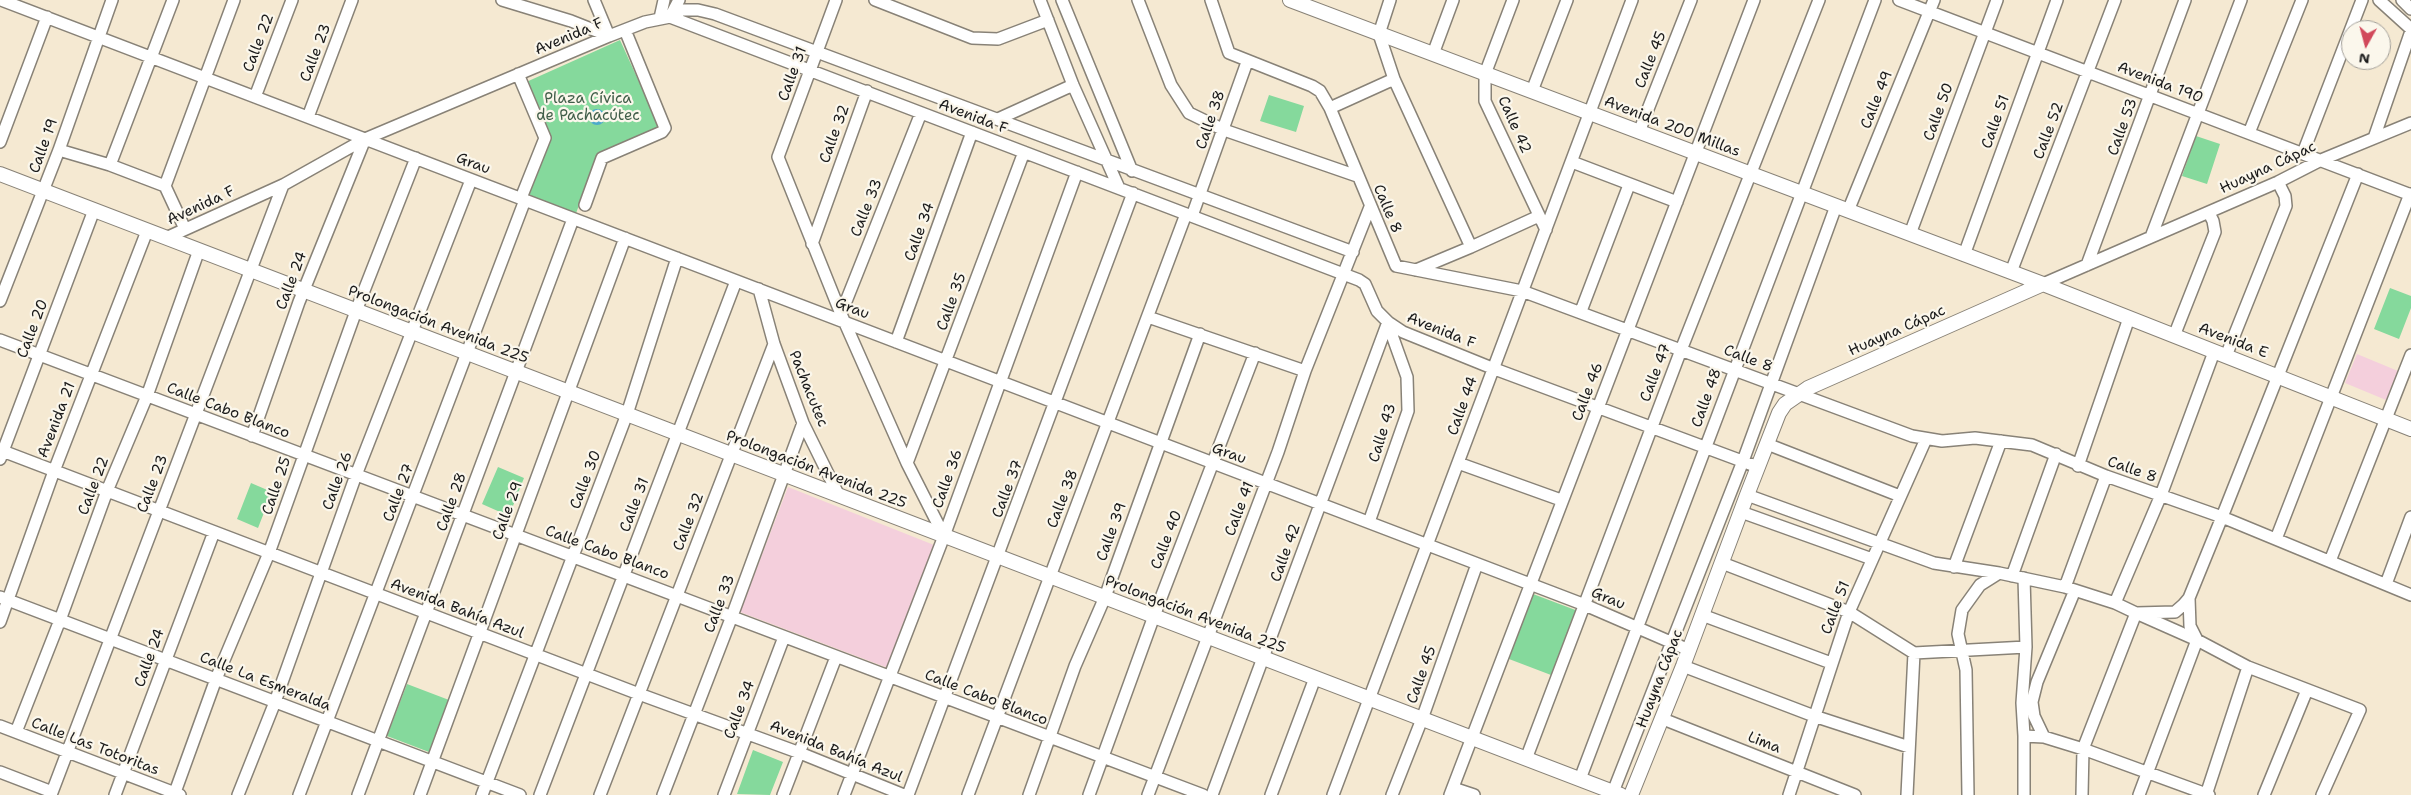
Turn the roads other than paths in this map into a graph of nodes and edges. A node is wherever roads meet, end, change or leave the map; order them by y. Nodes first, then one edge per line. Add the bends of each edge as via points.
1 (2, 0) edge
2 (112, 0) edge
3 (173, 0) edge
4 (234, 0) edge
5 (292, 0) edge
6 (352, 0) edge
7 (502, 0) edge
8 (594, 0) edge
9 (664, 0) edge
10 (679, 0) edge
11 (836, 0) edge
12 (875, 0) edge
13 (1040, 0) edge
14 (1062, 0) edge
15 (1138, 0) edge
16 (1211, 0) edge
17 (1290, 0) edge
18 (1390, 0) edge
19 (1453, 0) edge
20 (1513, 0) edge
21 (1567, 0) edge
22 (1632, 0) edge
23 (1691, 0) edge
24 (1754, 0) edge
25 (1819, 0) edge
26 (1875, 0) edge
27 (1899, 0) edge
28 (1934, 0) edge
29 (1997, 0) edge
30 (2057, 0) edge
31 (2115, 0) edge
32 (2185, 0) edge
33 (2241, 0) edge
34 (2302, 0) edge
35 (2362, 0) edge
36 (2379, 0) edge
37 (2402, 0) edge
38 (2411, 8) edge
39 (1929, 12) junction
40 (47, 17) junction
41 (665, 18) junction
42 (1048, 20) junction
43 (625, 30) junction
44 (2411, 30) edge
45 (1985, 32) junction
46 (1379, 34) junction
47 (609, 36) junction
48 (97, 37) junction
49 (817, 51) junction
50 (2038, 52) junction
51 (1432, 54) junction
52 (150, 57) junction
53 (1247, 62) junction
54 (811, 71) junction
55 (2088, 71) junction
56 (518, 74) junction
57 (1485, 74) junction
58 (205, 78) junction
59 (1394, 79) junction
60 (1073, 85) junction
61 (867, 91) junction
62 (1532, 92) junction
63 (2151, 95) junction
64 (255, 97) junction
65 (1330, 108) junction
66 (921, 113) junction
67 (1590, 113) junction
68 (2198, 113) junction
69 (308, 117) junction
70 (998, 119) junction
71 (2411, 123) edge
72 (1224, 130) junction
73 (972, 132) junction
74 (1639, 132) junction
75 (2249, 133) junction
76 (2374, 138) junction
77 (365, 139) junction
78 (0, 142) edge
79 (59, 150) junction
80 (1024, 152) junction
81 (1695, 153) junction
82 (2303, 154) junction
83 (416, 158) junction
84 (2321, 160) junction
85 (1108, 162) junction
86 (1572, 162) junction
87 (110, 165) junction
88 (1132, 171) junction
89 (1077, 172) junction
90 (0, 174) edge
91 (1752, 174) junction
92 (2358, 174) junction
93 (1357, 176) junction
94 (472, 180) junction
95 (2278, 182) junction
96 (283, 185) junction
97 (1629, 185) junction
98 (165, 186) junction
99 (1119, 188) junction
100 (43, 191) junction
101 (1133, 193) junction
102 (1802, 193) junction
103 (2410, 194) edge
104 (1200, 196) junction
105 (523, 199) junction
106 (1677, 202) junction
107 (585, 205) dead end
108 (1370, 206) junction
109 (1842, 209) junction
110 (94, 210) junction
111 (2209, 213) junction
112 (1189, 215) junction
113 (1539, 216) junction
114 (573, 219) junction
115 (185, 228) junction
116 (1546, 230) junction
117 (147, 231) junction
118 (1910, 234) junction
119 (166, 238) junction
120 (625, 238) junction
121 (2151, 238) junction
122 (812, 244) junction
123 (1470, 247) junction
124 (199, 250) junction
125 (1353, 252) junction
126 (1964, 255) junction
127 (677, 258) junction
128 (2088, 264) junction
129 (250, 270) junction
130 (1416, 270) junction
131 (2011, 272) junction
132 (1344, 275) junction
133 (736, 281) junction
134 (2043, 284) junction
135 (759, 289) junction
136 (304, 291) junction
137 (1522, 291) junction
138 (0, 300) edge
139 (356, 310) junction
140 (1580, 311) junction
141 (1148, 317) junction
142 (843, 318) junction
143 (2129, 318) junction
144 (1388, 322) junction
145 (1628, 329) junction
146 (411, 332) junction
147 (1200, 334) junction
148 (2174, 336) junction
149 (0, 340) edge
150 (896, 342) junction
151 (774, 344) junction
152 (1681, 350) junction
153 (1255, 353) junction
154 (468, 354) junction
155 (2220, 354) junction
156 (39, 355) junction
157 (2411, 355) edge
158 (946, 361) junction
159 (1492, 368) junction
160 (1734, 370) junction
161 (1306, 371) junction
162 (517, 372) junction
163 (91, 375) junction
164 (2278, 377) junction
165 (999, 381) junction
166 (1771, 383) junction
167 (568, 392) junction
168 (1798, 394) junction
169 (147, 396) junction
170 (2332, 398) junction
171 (1056, 403) junction
172 (1598, 408) junction
173 (196, 414) junction
174 (627, 414) junction
175 (2387, 419) junction
176 (803, 422) junction
177 (1108, 422) junction
178 (1652, 428) junction
179 (2411, 429) edge
180 (678, 434) junction
181 (252, 436) junction
182 (1926, 439) junction
183 (2001, 441) junction
184 (1160, 443) junction
185 (1767, 444) junction
186 (1706, 448) junction
187 (1, 454) edge
188 (731, 454) junction
189 (2056, 454) junction
190 (303, 455) junction
191 (1743, 461) junction
192 (908, 463) junction
193 (1458, 463) junction
194 (1213, 464) junction
195 (2078, 466) junction
196 (1758, 467) junction
197 (54, 471) junction
198 (356, 475) junction
199 (784, 475) junction
200 (2106, 476) junction
201 (1266, 484) junction
202 (107, 491) junction
203 (1747, 495) junction
204 (2161, 495) junction
205 (839, 496) junction
206 (1900, 496) junction
207 (413, 497) junction
208 (1561, 500) junction
209 (1320, 504) junction
210 (159, 511) junction
211 (1741, 512) junction
212 (462, 515) junction
213 (2222, 517) junction
214 (2411, 518) edge
215 (1369, 522) junction
216 (214, 532) junction
217 (515, 535) junction
218 (944, 536) junction
219 (2276, 539) junction
220 (1427, 545) junction
221 (1879, 545) junction
222 (269, 553) junction
223 (572, 557) junction
224 (998, 557) junction
225 (1872, 559) junction
226 (2330, 561) junction
227 (1722, 563) junction
228 (1478, 564) junction
229 (1954, 567) junction
230 (320, 572) junction
231 (1999, 573) junction
232 (624, 576) junction
233 (1049, 576) junction
234 (2012, 576) junction
235 (2024, 578) junction
236 (1531, 584) junction
237 (2386, 584) junction
238 (2070, 588) junction
239 (376, 594) junction
240 (677, 595) junction
241 (2411, 595) edge
242 (1104, 597) junction
243 (2189, 598) junction
244 (4, 599) edge
245 (2115, 603) junction
246 (1585, 605) junction
247 (1849, 612) junction
248 (2136, 612) junction
249 (427, 613) junction
250 (1702, 615) junction
251 (732, 616) junction
252 (1154, 616) junction
253 (60, 620) junction
254 (0, 622) edge
255 (1637, 628) junction
256 (480, 633) junction
257 (784, 637) junction
258 (1207, 638) junction
259 (110, 639) junction
260 (2197, 640) junction
261 (1672, 643) junction
262 (2026, 647) junction
263 (1963, 649) junction
264 (1689, 650) junction
265 (1914, 653) junction
266 (535, 655) junction
267 (836, 657) junction
268 (1262, 659) junction
269 (164, 660) junction
270 (1831, 663) junction
271 (1683, 666) junction
272 (2248, 667) junction
273 (586, 674) junction
274 (890, 677) junction
275 (1315, 678) junction
276 (216, 679) junction
277 (2307, 690) junction
278 (639, 694) junction
279 (944, 698) junction
280 (1370, 699) junction
281 (275, 702) junction
282 (694, 714) junction
283 (1814, 716) junction
284 (996, 718) junction
285 (1422, 719) junction
286 (1663, 719) junction
287 (327, 722) junction
288 (0, 726) edge
289 (16, 732) junction
290 (747, 733) junction
291 (2024, 736) junction
292 (2044, 737) junction
293 (1472, 738) junction
294 (1050, 739) junction
295 (379, 742) junction
296 (1909, 746) junction
297 (2083, 749) junction
298 (67, 752) junction
299 (800, 753) junction
300 (1103, 758) junction
301 (1526, 758) junction
302 (432, 762) junction
303 (0, 772) edge
304 (1797, 772) junction
305 (2147, 772) junction
306 (123, 773) junction
307 (852, 775) junction
308 (1154, 777) junction
309 (1580, 779) junction
310 (487, 782) junction
311 (1452, 791) edge
312 (51, 793) edge
313 (177, 794) edge
314 (1616, 794) edge
315 (115, 795) edge
316 (238, 795) edge
317 (299, 795) edge
318 (358, 795) edge
319 (420, 795) edge
320 (482, 795) edge
321 (520, 795) edge
322 (540, 795) edge
323 (600, 795) edge
324 (662, 795) edge
325 (724, 795) edge
326 (784, 795) edge
327 (844, 795) edge
328 (904, 795) edge
329 (908, 795) edge
330 (968, 795) edge
331 (1029, 795) edge
332 (1089, 795) edge
333 (1148, 795) edge
334 (1203, 795) edge
335 (1212, 795) edge
336 (1271, 795) edge
337 (1333, 795) edge
338 (1392, 795) edge
339 (1474, 795) edge
340 (1631, 795) edge
341 (1790, 795) edge
342 (1855, 795) edge
343 (1907, 795) edge
344 (1968, 795) edge
345 (2024, 795) edge
346 (2082, 795) edge
347 (2139, 795) edge
348 (2207, 795) edge
349 (2264, 795) edge
350 (2322, 795) edge

1 - 40 street, Grau
2 - 48 street, Calle 19
3 - 52 street
4 - 58 street
5 - 64 street, Calle 22
6 - 69 street, Calle 23
7 - 47 street
8 - 47 street
9 - 41 street
10 - 41 street
11 - 49 street, Calle 31
12 - 42 street via 972,38 998,39
13 - 42 street
14 - 88 street
15 - 72 street via 1178,97 1189,113
16 - 53 street, Calle 8 via 1229,53
17 - 46 main road, Avenida 200 Millas
18 - 46 street
19 - 51 street
20 - 57 street, Calle 42
21 - 62 street
22 - 67 street, Calle 44
23 - 74 street, Calle 45
24 - 81 street, Calle 46
25 - 91 street, Calle 47
26 - 102 street, Calle 48
27 - 39 street, Avenida 190
28 - 39 street, Calle 49
29 - 45 street, Calle 50
30 - 50 street, Calle 51
31 - 55 street, Calle 52
32 - 63 street, Calle 53
33 - 68 street
34 - 75 street
35 - 82 street
36 - 44 street
37 - 38 street
39 - 45 street, Avenida 190
39 - 109 street, Calle 49
40 - 48 street, Grau
40 - 78 street
41 - 43 street, Avenida F
41 - 49 street via 682,10 698,10
41 - 54 street, Avenida F
42 - 60 street
43 - 47 street, Avenida F
43 - 107 street via 665,128 602,158
44 - 76 street
45 - 50 street, Avenida 190
45 - 118 street, Calle 50
46 - 51 main road, Avenida 200 Millas
46 - 59 street
47 - 56 street, Avenida F
48 - 52 street, Grau
48 - 79 street, Calle 19
49 - 54 street, Calle 31
49 - 70 street
50 - 55 street, Avenida 190
50 - 126 street, Calle 51
51 - 57 main road, Avenida 200 Millas
52 - 58 street, Grau
52 - 87 street
53 - 65 street, Calle 8 via 1312,86 1320,91
53 - 72 street, Calle 38
54 - 61 street, Avenida F
54 - 122 street, Calle 31 via 778,157
55 - 63 street, Avenida 190
55 - 131 street, Calle 52
56 - 77 street, Avenida F
56 - 105 street, Calle 27 via 545,138
57 - 62 main road, Avenida 200 Millas
57 - 113 street, Calle 42 via 1485,101
58 - 64 street, Grau
58 - 98 street
59 - 65 street
59 - 123 street
60 - 70 street
60 - 85 street
61 - 66 street, Avenida F
61 - 122 street, Calle 32
62 - 67 main road, Avenida 200 Millas
63 - 68 street, Avenida 190
63 - 128 street, Calle 53
64 - 69 street, Grau
65 - 93 street, Calle 8
66 - 73 street, Avenida F
66 - 142 street, Calle 33
67 - 74 main road, Avenida 200 Millas
67 - 86 street, Calle 44
68 - 75 street, Avenida 190
68 - 121 street
69 - 77 street, Grau
70 - 85 street
71 - 76 street, Huayna Cápac
72 - 93 street
72 - 104 street, Calle 38
73 - 80 street, Avenida F
73 - 150 street, Calle 34
74 - 81 main road, Avenida 200 Millas
75 - 82 street, Avenida 190
76 - 84 street, Huayna Cápac
77 - 83 street, Grau
77 - 96 street, Avenida F
77 - 136 street, Calle 24
79 - 87 street
79 - 100 street, Calle 19
80 - 89 street, Avenida F
80 - 158 street, Calle 35
81 - 91 main road, Avenida 200 Millas
81 - 106 street, Calle 46
82 - 84 street, Avenida 190
83 - 94 street, Grau
83 - 139 street, Calle 25
84 - 92 street, Avenida 190
84 - 95 street, Huayna Cápac
85 - 88 street
85 - 99 street
86 - 97 street
86 - 116 street, Calle 44
87 - 98 street
88 - 104 street
89 - 99 street, Avenida F
89 - 165 street, Calle 36
90 - 100 main road, Prolongación Avenida 225
91 - 102 main road, Avenida 200 Millas
91 - 152 street, Calle 47
92 - 103 street, Avenida 190
92 - 164 street
93 - 108 street, Calle 8
94 - 105 street, Grau
94 - 146 street, Calle 26
95 - 111 street, Huayna Cápac
95 - 155 street via 2286,206
96 - 115 street, Avenida F
96 - 129 street, Calle 23
97 - 106 street
97 - 140 street
98 - 115 street
99 - 101 street, Avenida F
100 - 110 main road, Prolongación Avenida 225
100 - 138 street, Calle 19
101 - 112 street, Avenida F
101 - 171 street, Calle 37
102 - 109 main road, Avenida 200 Millas
102 - 160 street, Calle 48
103 - 170 street
104 - 112 street, Calle 38
104 - 125 street
105 - 114 street, Grau
105 - 154 street, Calle 27
106 - 145 street, Calle 46
108 - 125 street, Calle 41
108 - 130 street, Calle 8 via 1396,266
109 - 118 main road, Avenida 200 Millas
109 - 166 street, Calle 49
110 - 117 main road, Prolongación Avenida 225
110 - 156 street, Calle 20
111 - 121 street, Huayna Cápac
111 - 148 street via 2214,221 2214,232
112 - 132 street, Avenida F
112 - 141 street, Calle 38
113 - 116 street, Calle 42
113 - 123 street
114 - 120 street, Grau
114 - 162 street, Calle 28
115 - 119 street, Avenida F
116 - 137 street, Calle 44
117 - 119 main road, Prolongación Avenida 225
117 - 163 street, Avenida 21
118 - 126 main road, Avenida 200 Millas
119 - 124 main road, Prolongación Avenida 225
120 - 127 street, Grau
120 - 167 street, Calle 29
121 - 128 street, Huayna Cápac
122 - 142 street
123 - 130 street
124 - 129 main road, Prolongación Avenida 225
124 - 169 street, Calle 22
125 - 132 street, Calle 41
126 - 131 main road, Avenida 200 Millas
127 - 133 street, Grau
127 - 174 street, Calle 30
128 - 134 street, Huayna Cápac
129 - 136 main road, Prolongación Avenida 225
129 - 173 street, Calle 23
130 - 137 street, Calle 8
131 - 134 main road, Avenida 200 Millas
132 - 144 street, Avenida F via 1365,284 1377,311
132 - 161 street, Calle 41
133 - 135 street, Grau
133 - 180 street, Calle 31
134 - 143 main road, Avenida E
134 - 168 main road, Huayna Cápac
135 - 142 street, Grau
135 - 151 street, Pachacutec
136 - 139 main road, Prolongación Avenida 225
136 - 181 street, Calle 24
137 - 140 street, Calle 8
137 - 159 street, Calle 44
139 - 146 main road, Prolongación Avenida 225
139 - 190 street, Calle 25
140 - 145 street, Calle 8
141 - 147 street
141 - 177 street, Calle 38
142 - 150 street, Grau
142 - 192 street
143 - 148 main road, Avenida E
143 - 195 street
144 - 159 street, Avenida F via 1403,332
144 - 209 street, Calle 42
144 - 215 street, Calle 43 via 1407,377 1408,411
145 - 152 street, Calle 8
145 - 172 street, Calle 46
146 - 154 main road, Prolongación Avenida 225
146 - 198 street, Calle 26
147 - 153 street
147 - 184 street, Calle 39
148 - 155 main road, Avenida E
149 - 156 street, Calle Cabo Blanco
150 - 158 street, Grau
151 - 176 street, Pachacutec
151 - 188 street, Calle 32
152 - 160 street, Calle 8
152 - 178 street, Calle 47
153 - 161 street
153 - 194 street, Calle 40
154 - 162 main road, Prolongación Avenida 225
154 - 207 street, Calle 27
155 - 164 main road, Avenida E
155 - 204 street
156 - 163 street, Calle Cabo Blanco
156 - 187 street, Calle 20
157 - 175 street
158 - 165 street, Grau
158 - 192 street, Calle 35
159 - 172 street, Avenida F
159 - 193 street, Calle 44
160 - 166 street, Calle 8
160 - 186 street, Calle 48
161 - 201 street, Calle 41
162 - 167 main road, Prolongación Avenida 225
162 - 212 street, Calle 28
163 - 169 street, Calle Cabo Blanco
163 - 197 street, Avenida 21
164 - 170 main road, Avenida E
164 - 213 street
165 - 171 street, Grau
165 - 218 street, Calle 36
166 - 168 street, Calle 8
166 - 191 street, Huayna Cápac
167 - 174 main road, Prolongación Avenida 225
167 - 217 street, Calle 29
168 - 182 street, Calle 8
168 - 185 main road, Huayna Cápac via 1779,413
169 - 173 street, Calle Cabo Blanco
169 - 202 street, Calle 22
170 - 175 main road, Avenida E
170 - 219 street
171 - 177 street, Grau
171 - 224 street, Calle 37
172 - 178 street, Avenida F
172 - 208 street, Calle 46
173 - 181 street, Calle Cabo Blanco
173 - 210 street, Calle 23
174 - 180 main road, Prolongación Avenida 225
174 - 223 street, Calle 30
175 - 179 main road, Avenida E
175 - 226 street
176 - 199 street, Calle 33
176 - 205 street, Pachacutec
177 - 184 street, Grau
177 - 233 street, Calle 38
178 - 186 street, Avenida F
178 - 246 street, Calle 47
180 - 188 main road, Prolongación Avenida 225
180 - 232 street, Calle 31
181 - 190 street, Calle Cabo Blanco
182 - 183 street, Calle 8
182 - 206 street, Calle 51
183 - 189 street, Calle 8 via 2032,445
183 - 229 street
184 - 194 street, Grau
184 - 242 street, Calle 39
185 - 196 main road, Huayna Cápac
185 - 206 street
186 - 191 street, Avenida F
186 - 255 street, Calle 48
187 - 197 street, Avenida Bahía Azul
188 - 199 main road, Prolongación Avenida 225
188 - 240 street, Calle 32
189 - 195 street, Calle 8
189 - 234 street
190 - 198 street, Calle Cabo Blanco
190 - 222 street, Calle 25
191 - 196 street, Avenida F
191 - 261 street, Huayna Cápac
192 - 218 street
193 - 208 street
193 - 220 street, Calle 44
194 - 201 street, Grau
194 - 252 street, Calle 40
195 - 200 street, Calle 8
196 - 203 main road, Huayna Cápac
197 - 202 street, Avenida Bahía Azul
197 - 244 street, Avenida 21
198 - 207 street, Calle Cabo Blanco
198 - 230 street, Calle 26
199 - 205 main road, Prolongación Avenida 225
199 - 251 street, Calle 33
200 - 204 street, Calle 8
200 - 238 street
201 - 209 street, Grau
201 - 258 street, Calle 41
202 - 210 street, Avenida Bahía Azul
202 - 253 street, Calle 22
203 - 211 main road, Huayna Cápac
203 - 221 street
204 - 213 street, Calle 8
204 - 245 street
205 - 218 main road, Prolongación Avenida 225
206 - 221 street, Calle 51
207 - 212 street, Calle Cabo Blanco
207 - 239 street, Calle 27
208 - 236 street, Calle 46
209 - 215 street, Grau
209 - 268 street, Calle 42
210 - 216 street, Avenida Bahía Azul
210 - 259 street, Calle 23
211 - 225 street
211 - 227 main road, Huayna Cápac
212 - 217 street, Calle Cabo Blanco
212 - 249 street, Calle 28
213 - 219 street, Calle 8
213 - 243 street
214 - 237 street
215 - 220 street, Grau
216 - 222 street, Avenida Bahía Azul
216 - 269 street, Calle 24
217 - 223 street, Calle Cabo Blanco
217 - 256 street, Calle 29
218 - 224 main road, Prolongación Avenida 225
218 - 274 street, Calle 36
219 - 226 street, Calle 8
220 - 228 street, Grau
220 - 280 street, Calle 44
221 - 225 street, Calle 51
221 - 229 street via 1934,564
222 - 230 street, Avenida Bahía Azul
222 - 276 street, Calle 25
223 - 232 street, Calle Cabo Blanco
223 - 266 street, Calle 30
224 - 233 main road, Prolongación Avenida 225
224 - 279 street, Calle 37
225 - 247 street, Calle 51
226 - 237 street, Calle 8
227 - 247 street
227 - 250 main road, Huayna Cápac
228 - 236 street, Grau
228 - 285 street, Calle 45
229 - 231 street
230 - 239 street, Avenida Bahía Azul
230 - 281 street, Calle 26
231 - 234 street
231 - 263 street via 1980,585 1962,610 1958,634
232 - 240 street, Calle Cabo Blanco
232 - 273 street, Calle 31
233 - 242 main road, Prolongación Avenida 225
233 - 284 street, Calle 38
234 - 235 street
235 - 238 street
235 - 262 street
236 - 246 street, Grau
236 - 293 street, Calle 46
237 - 241 street, Calle 8
238 - 245 street
238 - 292 street via 2032,702 2034,716
239 - 249 street, Avenida Bahía Azul
239 - 287 street, Calle 27
240 - 251 street, Calle Cabo Blanco
240 - 278 street, Calle 32
242 - 252 main road, Prolongación Avenida 225
242 - 294 street, Calle 39 via 1075,666
243 - 248 street via 2175,612
243 - 260 street via 2190,626
244 - 253 street, Calle La Esmeralda
244 - 254 street, Avenida 21
245 - 248 street
246 - 255 street, Grau
246 - 301 street, Calle 47
247 - 265 street
247 - 270 street, Calle 51
248 - 260 street
248 - 297 street
249 - 256 street, Avenida Bahía Azul
249 - 295 street, Calle 28
250 - 264 main road, Huayna Cápac
250 - 270 street
251 - 257 street, Calle Cabo Blanco
251 - 282 street, Calle 33
252 - 258 main road, Prolongación Avenida 225
252 - 300 street, Calle 40
253 - 259 street, Calle La Esmeralda
253 - 289 street, Calle 22
255 - 261 street, Grau
255 - 309 street, Calle 48
256 - 266 street, Avenida Bahía Azul
256 - 302 street, Calle 29
257 - 267 street, Calle Cabo Blanco
257 - 290 street, Calle 34
258 - 268 main road, Prolongación Avenida 225
258 - 308 street, Calle 41
259 - 269 street, Calle La Esmeralda
259 - 298 street, Calle 23
260 - 272 street
260 - 305 street
261 - 264 street, Grau
261 - 314 street, Huayna Cápac
262 - 263 street
262 - 291 street via 2022,703
263 - 265 street
263 - 344 street
264 - 271 main road, Huayna Cápac
265 - 296 street
266 - 273 street, Avenida Bahía Azul
266 - 310 street, Calle 30
267 - 274 street, Calle Cabo Blanco
267 - 299 street
268 - 275 main road, Prolongación Avenida 225
268 - 335 street, Calle 42
269 - 276 street, Calle La Esmeralda
269 - 306 street, Calle 24
270 - 283 street, Calle 51
271 - 283 street
271 - 286 main road, Huayna Cápac
272 - 277 street
272 - 348 street
273 - 278 street, Avenida Bahía Azul
273 - 322 street, Calle 31
274 - 279 street, Calle Cabo Blanco
274 - 307 street, Calle 36
275 - 280 main road, Prolongación Avenida 225
275 - 336 street
276 - 281 street, Calle La Esmeralda
276 - 313 street, Calle 25
277 - 349 street
277 - 350 street via 2360,710
278 - 282 street, Avenida Bahía Azul
278 - 323 street, Calle 32
279 - 284 street, Calle Cabo Blanco
279 - 329 street, Calle 37
280 - 285 main road, Prolongación Avenida 225
280 - 337 street, Calle 44
281 - 287 street, Calle La Esmeralda
281 - 316 street, Calle 26
282 - 290 street, Avenida Bahía Azul
282 - 324 street, Calle 33
283 - 296 street
283 - 304 street, Calle 51
284 - 294 street, Calle Cabo Blanco
284 - 330 street, Calle 38
285 - 293 main road, Prolongación Avenida 225
285 - 338 street, Calle 45
286 - 304 street, Lima
286 - 340 main road, Huayna Cápac
287 - 295 street, Calle La Esmeralda
287 - 317 street, Calle 27
288 - 289 street, Calle Las Totoritas
289 - 298 street, Calle Las Totoritas
290 - 299 street, Avenida Bahía Azul
290 - 325 street, Calle 34
291 - 292 street
291 - 345 street
292 - 297 street
293 - 301 main road, Prolongación Avenida 225
293 - 311 street, Calle 46
294 - 300 street, Calle Cabo Blanco
294 - 331 street, Calle 39
295 - 302 street, Calle La Esmeralda
295 - 318 street, Calle 28
296 - 343 street
297 - 305 street
297 - 346 street
298 - 306 street, Calle Las Totoritas
298 - 312 street, Calle 23
299 - 307 street, Avenida Bahía Azul
299 - 326 street
300 - 308 street, Calle Cabo Blanco
300 - 332 street, Calle 40
301 - 309 main road, Prolongación Avenida 225
302 - 310 street, Calle La Esmeralda
302 - 319 street, Calle 29
303 - 312 street
304 - 341 street, Calle 51
304 - 342 street, Lima
305 - 347 street
305 - 348 street
306 - 313 street, Calle Las Totoritas
306 - 315 street, Calle 24
307 - 327 street, Calle 36
307 - 328 street, Avenida Bahía Azul
308 - 333 street, Calle 41
308 - 334 street, Calle Cabo Blanco
309 - 314 main road, Prolongación Avenida 225
310 - 320 street, Calle 30
310 - 321 street, Calle La Esmeralda
311 - 339 street

